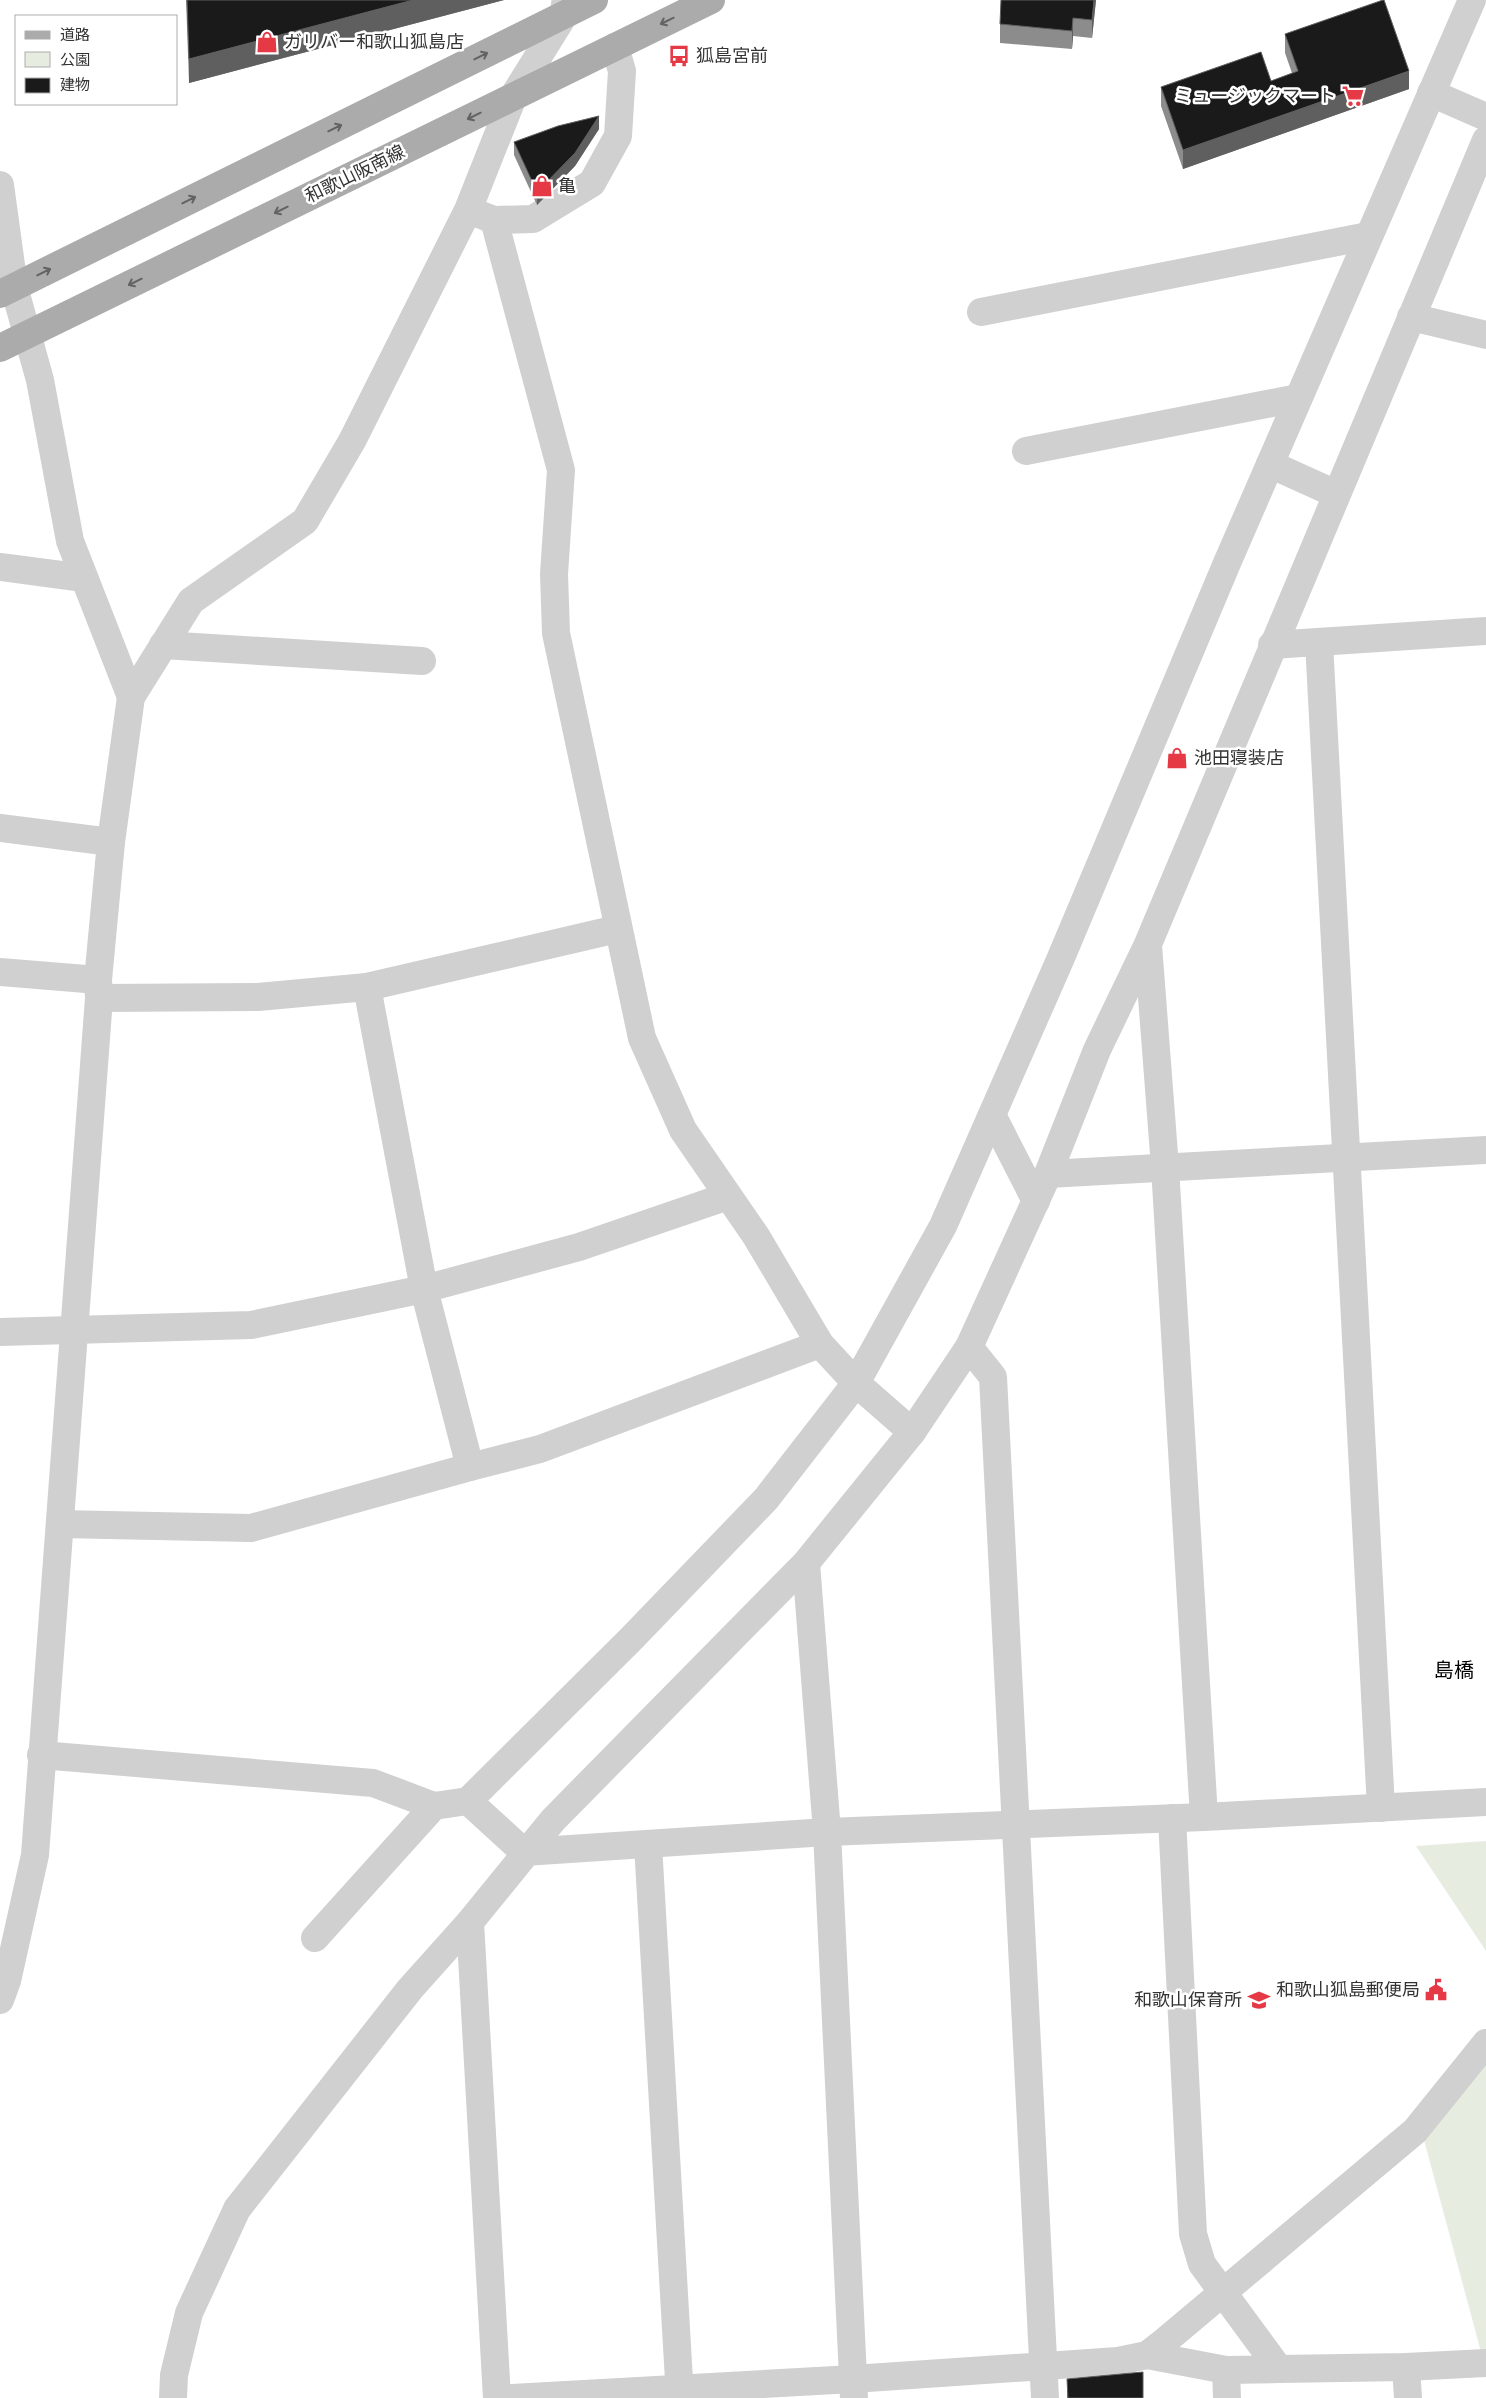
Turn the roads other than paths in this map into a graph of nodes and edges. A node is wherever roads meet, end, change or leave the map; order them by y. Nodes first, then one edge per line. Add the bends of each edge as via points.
1 (594, 0) edge
2 (711, 0) edge
3 (1472, 0) edge
4 (565, 7) edge
5 (615, 47) junction
6 (1431, 93) junction
7 (513, 97) junction
8 (1486, 117) edge
9 (1486, 140) edge
10 (0, 185) edge
11 (468, 210) junction
12 (494, 220) junction
13 (1368, 236) junction
14 (7, 290) edge
15 (981, 312) dead end
16 (1411, 316) junction
17 (27, 334) junction
18 (1486, 335) edge
19 (0, 348) edge
20 (1298, 398) junction
21 (1026, 451) dead end
22 (1270, 464) junction
23 (1336, 494) junction
24 (0, 567) edge
25 (84, 578) junction
26 (1486, 631) edge
27 (1319, 642) junction
28 (1272, 644) junction
29 (163, 645) junction
30 (422, 661) dead end
31 (130, 697) junction
32 (0, 828) edge
33 (111, 842) junction
34 (617, 929) junction
35 (1148, 944) junction
36 (0, 972) edge
37 (367, 987) junction
38 (99, 989) junction
39 (992, 1115) junction
40 (1486, 1150) edge
41 (1346, 1159) junction
42 (1165, 1167) junction
43 (1048, 1174) junction
44 (728, 1196) junction
45 (1036, 1201) junction
46 (424, 1289) junction
47 (74, 1331) junction
48 (0, 1332) edge
49 (820, 1344) junction
50 (969, 1347) junction
51 (856, 1383) junction
52 (912, 1432) junction
53 (470, 1467) junction
54 (60, 1524) junction
55 (806, 1563) junction
56 (41, 1755) junction
57 (468, 1801) junction
58 (1486, 1802) edge
59 (434, 1806) junction
60 (1380, 1808) junction
61 (1204, 1817) junction
62 (1172, 1818) junction
63 (1016, 1825) junction
64 (827, 1832) junction
65 (648, 1844) junction
66 (524, 1852) junction
67 (470, 1922) junction
68 (315, 1938) dead end
69 (0, 2000) edge
70 (1486, 2043) edge
71 (1222, 2293) junction
72 (1147, 2355) junction
73 (1486, 2363) edge
74 (1044, 2366) junction
75 (1406, 2367) junction
76 (1279, 2369) junction
77 (1226, 2370) junction
78 (854, 2389) edge
79 (679, 2393) edge
80 (173, 2398) edge
81 (497, 2398) edge
82 (512, 2398) edge
83 (1045, 2398) edge
84 (1227, 2398) edge
85 (1408, 2398) edge

1 - 4 main road
2 -> 5 main road, 和歌山阪南線
3 - 6 street
4 - 7 street
14 -> 4 main road
5 - 7 main road, 和歌山阪南線
5 - 12 street via 622,71 618,136 592,183 534,219
6 - 8 street
6 - 13 street
7 - 11 street
7 -> 17 main road, 和歌山阪南線
9 - 16 street
10 - 14 street
11 - 12 street
11 - 29 street via 352,441 305,521 191,601
12 - 34 street via 561,470 554,574 556,633
13 - 15 street
13 - 20 street
14 - 17 street
16 - 18 street
16 - 23 street
17 - 19 main road, 和歌山阪南線
17 - 25 street via 40,380 70,541
20 - 21 street
20 - 22 street
22 - 23 street
22 - 39 street
23 - 28 street
24 - 25 street
25 - 31 street
26 - 27 street
27 - 28 street
27 - 41 street
28 - 35 street
29 - 30 street
29 - 31 street
31 - 33 street
32 - 33 street
33 - 38 street
34 - 37 street
34 - 44 street via 642,1038 683,1130
35 - 42 street
35 - 43 street via 1097,1050
36 - 38 street
37 - 38 street via 258,997
37 - 46 street
38 - 47 street
39 - 45 street
39 - 51 street via 943,1226
40 - 41 street
41 - 42 street
41 - 60 street
42 - 43 street
42 - 61 street
43 - 45 street
44 - 46 street via 579,1247
44 - 49 street via 756,1236
45 - 50 street
46 - 47 street via 251,1325
46 - 53 street
47 - 48 street
47 - 54 street
49 - 51 street
49 - 53 street via 540,1448
50 - 52 street
50 - 63 street via 993,1377
51 - 52 street
51 - 57 street via 766,1499
52 - 55 street
53 - 54 street via 251,1528
54 - 56 street
55 - 64 street
55 - 66 street
56 - 59 street via 374,1783
56 - 69 street via 35,1855
57 - 59 street
57 - 66 street
58 - 60 street
59 - 68 street
60 - 61 street
61 - 62 street
62 - 63 street
62 - 71 street via 1193,2234 1202,2264
63 - 64 street
63 - 74 street
64 - 65 street
64 - 78 street
65 - 66 street
65 - 79 street
66 - 67 street
67 - 80 street via 410,1989 237,2209 189,2312 174,2375
67 - 81 street
70 - 71 street via 1415,2131
71 - 72 street
71 - 76 street
72 - 74 street via 1118,2361
72 - 77 street
73 - 75 street
74 - 78 street
74 - 83 street
75 - 76 street
75 - 85 street
76 - 77 street
77 - 84 street
78 - 79 street
79 - 82 street

